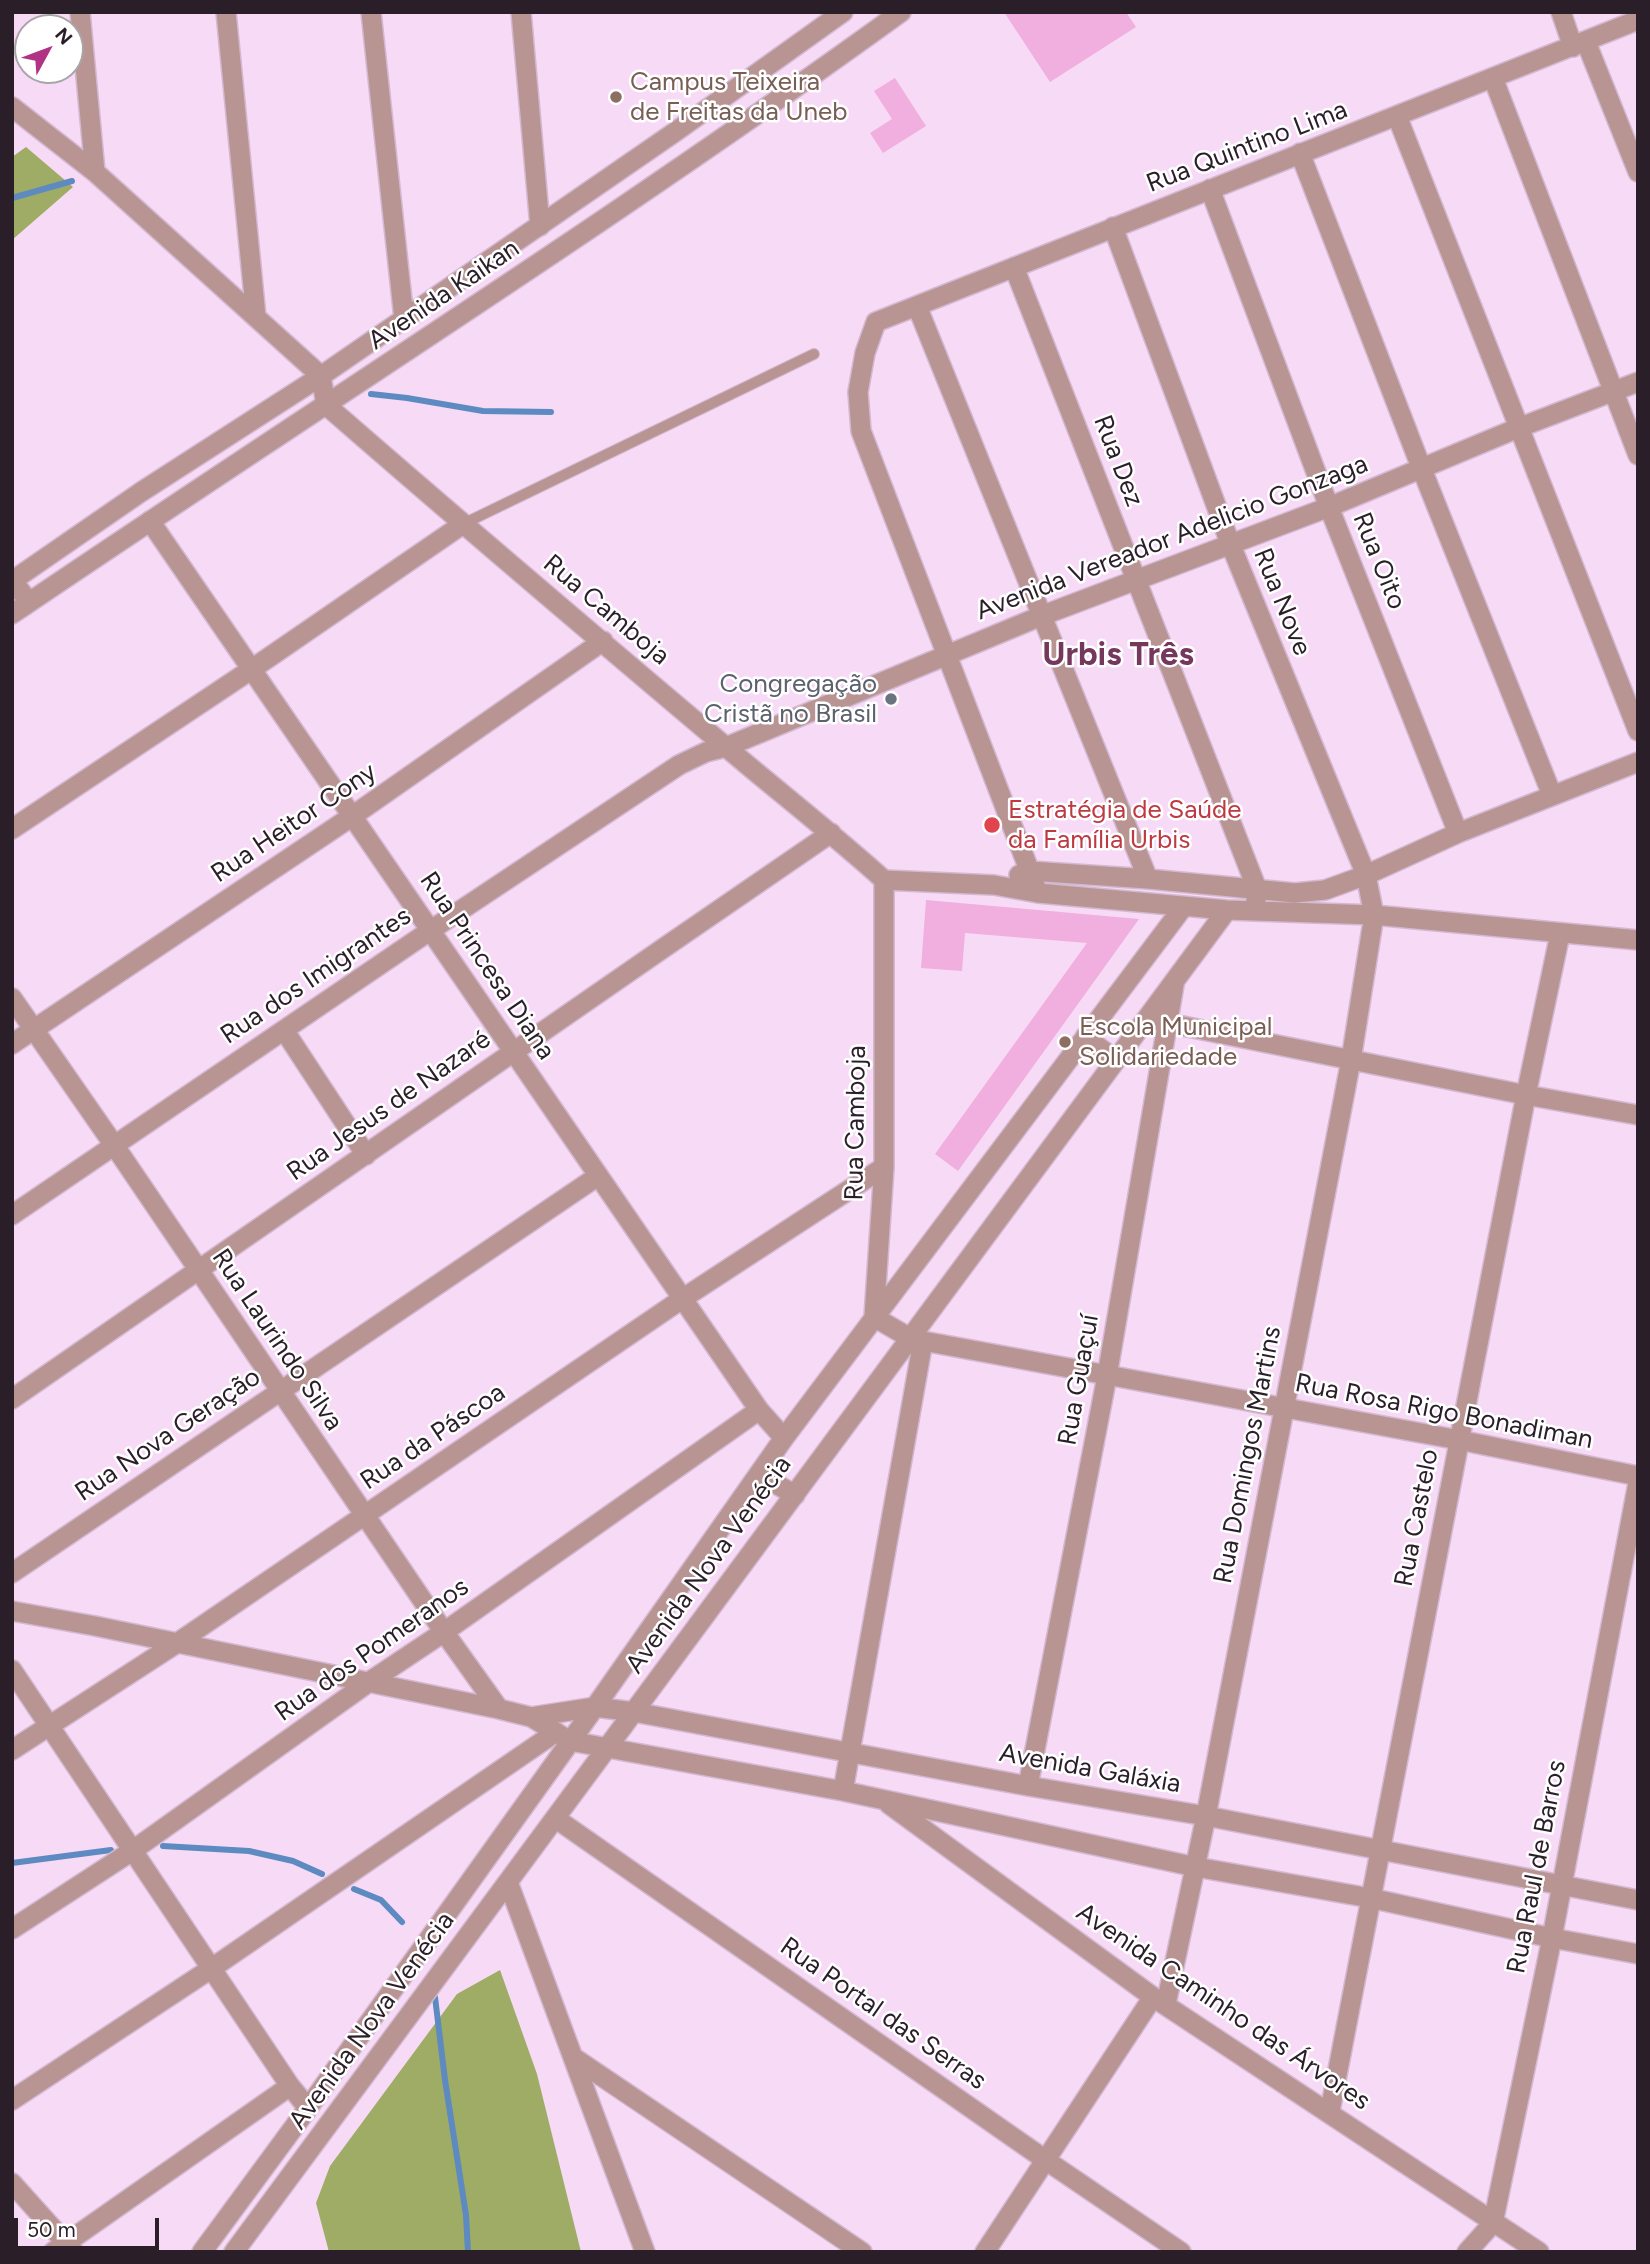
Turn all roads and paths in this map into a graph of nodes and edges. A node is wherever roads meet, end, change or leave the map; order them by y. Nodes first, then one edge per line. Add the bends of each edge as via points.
1 (80, 12) edge
2 (226, 12) edge
3 (371, 12) edge
4 (521, 12) edge
5 (843, 12) edge
6 (901, 12) edge
7 (1561, 12) edge
8 (1638, 20) edge
9 (1580, 45) junction
10 (1493, 78) junction
11 (12, 107) edge
12 (1397, 116) junction
13 (1300, 153) junction
14 (95, 172) junction
15 (1638, 173) edge
16 (1210, 189) junction
17 (540, 226) junction
18 (1113, 228) junction
19 (1014, 267) junction
20 (917, 306) junction
21 (256, 317) junction
22 (404, 319) junction
23 (814, 354) dead end
24 (1638, 382) edge
25 (324, 390) junction
26 (1613, 391) junction
27 (1518, 428) junction
28 (1638, 455) edge
29 (1421, 467) junction
30 (1329, 507) junction
31 (150, 521) junction
32 (463, 524) junction
33 (1230, 543) junction
34 (12, 580) edge
35 (1137, 581) junction
36 (29, 603) junction
37 (12, 614) edge
38 (1041, 616) junction
39 (603, 641) junction
40 (947, 654) junction
41 (252, 669) junction
42 (1638, 731) edge
43 (726, 747) junction
44 (1638, 762) edge
45 (1552, 795) junction
46 (351, 817) junction
47 (12, 829) edge
48 (831, 833) junction
49 (1458, 834) junction
50 (1030, 871) junction
51 (1366, 875) junction
52 (1148, 879) junction
53 (884, 880) junction
54 (994, 885) junction
55 (1258, 889) junction
56 (1038, 893) junction
57 (1184, 906) junction
58 (1227, 910) junction
59 (1255, 911) junction
60 (1374, 915) junction
61 (431, 930) junction
62 (1560, 934) junction
63 (1638, 940) edge
64 (1174, 981) junction
65 (12, 998) edge
66 (1146, 1019) junction
67 (1168, 1023) junction
68 (34, 1030) junction
69 (284, 1030) junction
70 (1085, 1037) junction
71 (12, 1044) edge
72 (513, 1051) junction
73 (1116, 1060) junction
74 (1350, 1060) junction
75 (1526, 1095) junction
76 (1638, 1115) edge
77 (114, 1145) junction
78 (366, 1155) junction
79 (884, 1167) junction
80 (598, 1175) junction
81 (12, 1215) edge
82 (199, 1271) junction
83 (682, 1299) junction
84 (873, 1317) junction
85 (917, 1340) junction
86 (1107, 1376) junction
87 (279, 1391) junction
88 (12, 1399) edge
89 (1283, 1408) junction
90 (759, 1410) junction
91 (785, 1438) junction
92 (1459, 1440) junction
93 (759, 1474) junction
94 (1638, 1476) edge
95 (1638, 1483) edge
96 (795, 1494) junction
97 (364, 1515) junction
98 (12, 1573) edge
99 (12, 1611) edge
100 (444, 1633) junction
101 (177, 1643) junction
102 (12, 1671) edge
103 (369, 1682) junction
104 (595, 1707) junction
105 (499, 1709) junction
106 (634, 1712) junction
107 (531, 1717) junction
108 (49, 1725) junction
109 (563, 1737) junction
110 (608, 1747) junction
111 (12, 1750) edge
112 (850, 1752) junction
113 (1028, 1786) junction
114 (843, 1791) junction
115 (883, 1799) junction
116 (1206, 1816) junction
117 (555, 1818) junction
118 (1381, 1849) junction
119 (132, 1851) junction
120 (1196, 1867) junction
121 (508, 1882) junction
122 (1560, 1884) junction
123 (1370, 1898) junction
124 (1638, 1900) edge
125 (12, 1929) edge
126 (1552, 1938) junction
127 (1638, 1954) edge
128 (212, 1968) junction
129 (1160, 2000) junction
130 (573, 2057) junction
131 (290, 2086) junction
132 (12, 2100) edge
133 (308, 2108) junction
134 (1330, 2112) junction
135 (1047, 2161) junction
136 (12, 2183) edge
137 (1493, 2223) junction
138 (64, 2249) edge
139 (202, 2252) edge
140 (234, 2252) edge
141 (645, 2252) edge
142 (862, 2252) edge
143 (985, 2252) edge
144 (1181, 2252) edge
145 (1467, 2252) edge
146 (1539, 2252) edge

1 - 14 street
2 - 21 street
3 - 22 street
4 - 17 street
5 - 17 street, Avenida Kaikan
6 - 25 street, Avenida Kaikan via 582,235
7 - 9 street
8 - 9 street, Rua Quintino Lima
9 - 10 street, Rua Quintino Lima
9 - 15 street
10 - 12 street, Rua Quintino Lima
10 - 26 street
11 - 14 street, Rua Camboja
12 - 13 street, Rua Quintino Lima
12 - 27 street
13 - 16 street, Rua Quintino Lima
13 - 29 street
14 - 21 street, Rua Camboja
16 - 18 street, Rua Quintino Lima
16 - 30 street, Rua Oito
17 - 22 street, Avenida Kaikan
18 - 19 street, Rua Quintino Lima
18 - 33 street, Rua Nove
19 - 20 street, Rua Quintino Lima
19 - 35 street, Rua Dez
20 - 38 street
20 - 40 street, Rua Quintino Lima via 876,322 858,392 861,431
21 - 25 street, Rua Camboja
22 - 25 street, Avenida Kaikan
23 - 32 lane
24 - 26 street, Avenida Vereador Adelicio Gonzaga
25 - 31 street, Avenida Kaikan
25 - 32 street, Rua Camboja
25 - 34 street, Avenida Kaikan via 141,492
26 - 27 street, Avenida Vereador Adelicio Gonzaga
26 - 28 street
27 - 29 street, Avenida Vereador Adelicio Gonzaga
27 - 42 street
29 - 30 street, Avenida Vereador Adelicio Gonzaga
29 - 45 street
30 - 33 street, Avenida Vereador Adelicio Gonzaga
30 - 49 street, Rua Oito
31 - 36 street, Avenida Kaikan
31 - 41 street, Rua Princesa Diana
32 - 39 street, Rua Camboja
32 - 41 street
33 - 35 street, Avenida Vereador Adelicio Gonzaga
33 - 51 street, Rua Nove
34 - 36 street
35 - 38 street, Avenida Vereador Adelicio Gonzaga
35 - 55 street, Rua Dez
36 - 37 street, Avenida Kaikan
38 - 40 street, Avenida Vereador Adelicio Gonzaga
38 - 52 street
39 - 43 street, Rua Camboja
39 - 46 street, Rua Heitor Cony
40 - 43 street, Avenida Vereador Adelicio Gonzaga
40 - 50 street
41 - 46 street, Rua Princesa Diana
41 - 47 street
43 - 48 street, Rua Camboja
43 - 61 street, Rua dos Imigrantes via 678,765
44 - 45 street
45 - 49 street
46 - 61 street, Rua Princesa Diana
46 - 68 street, Rua Heitor Cony
48 - 53 street, Rua Camboja
48 - 72 street, Rua Jesus de Nazaré
49 - 51 street
50 - 52 street
50 - 54 street
50 - 56 street
51 - 55 street via 1325,890
51 - 60 street, Rua Nove
52 - 55 street
53 - 54 street
53 - 79 street, Rua Camboja
54 - 56 street
55 - 59 street, Rua Dez
56 - 57 street
57 - 58 street
57 - 70 street, Avenida Nova Venécia
58 - 59 street
58 - 64 street, Avenida Nova Venécia
59 - 60 street
60 - 62 street
60 - 74 street, Rua Domingos Martins
61 - 69 street, Rua dos Imigrantes
61 - 72 street, Rua Princesa Diana
62 - 63 street
62 - 75 street, Rua Castelo
64 - 66 street, Avenida Nova Venécia
64 - 67 street, Rua Guaçuí
65 - 68 street, Rua Laurindo Silva
66 - 67 street
66 - 73 street, Avenida Nova Venécia
67 - 74 street
67 - 86 street, Rua Guaçuí
68 - 71 street, Rua Heitor Cony
68 - 77 street, Rua Laurindo Silva
69 - 77 street, Rua dos Imigrantes
69 - 78 street
70 - 73 street
70 - 84 street, Avenida Nova Venécia
72 - 78 street, Rua Jesus de Nazaré
72 - 80 street, Rua Princesa Diana
73 - 85 street, Avenida Nova Venécia
74 - 75 street
74 - 89 street, Rua Domingos Martins
75 - 76 street
75 - 92 street, Rua Castelo
77 - 81 street, Rua dos Imigrantes
77 - 82 street, Rua Laurindo Silva
78 - 82 street, Rua Jesus de Nazaré
79 - 83 street, Rua da Páscoa
79 - 84 street, Rua Camboja
80 - 83 street, Rua Princesa Diana
80 - 87 street, Rua Nova Geração
82 - 87 street, Rua Laurindo Silva
82 - 88 street, Rua Jesus de Nazaré
83 - 90 street, Rua Princesa Diana
83 - 97 street, Rua da Páscoa
84 - 85 street, Rua Rosa Rigo Bonadiman
84 - 91 street, Avenida Nova Venécia
85 - 86 street, Rua Rosa Rigo Bonadiman
85 - 96 street, Avenida Nova Venécia
85 - 112 street
86 - 89 street, Rua Rosa Rigo Bonadiman
86 - 113 street, Rua Guaçuí
87 - 97 street, Rua Laurindo Silva
87 - 98 street, Rua Nova Geração
89 - 92 street, Rua Rosa Rigo Bonadiman
89 - 116 street, Rua Domingos Martins
90 - 91 street, Rua Princesa Diana
90 - 100 street, Rua dos Pomeranos
91 - 93 street, Avenida Nova Venécia
92 - 94 street, Rua Rosa Rigo Bonadiman
92 - 118 street, Rua Castelo
93 - 96 street
93 - 104 street, Avenida Nova Venécia
95 - 122 street, Rua Raul de Barros
96 - 106 street, Avenida Nova Venécia
97 - 100 street, Rua Laurindo Silva
97 - 101 street, Rua da Páscoa
99 - 101 street
100 - 103 street, Rua dos Pomeranos
100 - 105 street, Rua Laurindo Silva
101 - 103 street
101 - 108 street, Rua da Páscoa
102 - 108 street
103 - 105 street
103 - 119 street, Rua dos Pomeranos
104 - 106 street, Avenida Galáxia
104 - 107 street, Avenida Galáxia
104 - 109 street, Avenida Nova Venécia
105 - 107 street
106 - 110 street, Avenida Nova Venécia
106 - 112 street, Avenida Galáxia
107 - 109 street
108 - 111 street, Rua da Páscoa
108 - 119 street
109 - 110 street
109 - 128 street
109 - 133 street, Avenida Nova Venécia
110 - 114 street
110 - 117 street, Avenida Nova Venécia
112 - 113 street, Avenida Galáxia
112 - 114 street
113 - 116 street, Avenida Galáxia
114 - 115 street
115 - 120 street
115 - 129 street, Avenida Caminho das Árvores
116 - 118 street, Avenida Galáxia
116 - 120 street, Rua Domingos Martins
117 - 121 street, Avenida Nova Venécia
117 - 135 street, Rua Portal das Serras
118 - 122 street, Avenida Galáxia
118 - 123 street, Rua Castelo
119 - 125 street, Rua dos Pomeranos
119 - 128 street
120 - 123 street
120 - 129 street, Rua Domingos Martins
121 - 130 street
121 - 140 street, Avenida Nova Venécia
122 - 124 street, Avenida Galáxia
122 - 126 street, Rua Raul de Barros
123 - 126 street
123 - 134 street, Rua Castelo
126 - 127 street
126 - 137 street, Rua Raul de Barros
128 - 131 street
128 - 132 street
129 - 134 street, Avenida Caminho das Árvores
129 - 135 street
130 - 141 street
130 - 142 street
131 - 133 street
131 - 138 street
133 - 139 street, Avenida Nova Venécia
134 - 137 street, Avenida Caminho das Árvores
135 - 143 street
135 - 144 street, Rua Portal das Serras
136 - 138 street
137 - 145 street
137 - 146 street, Avenida Caminho das Árvores

